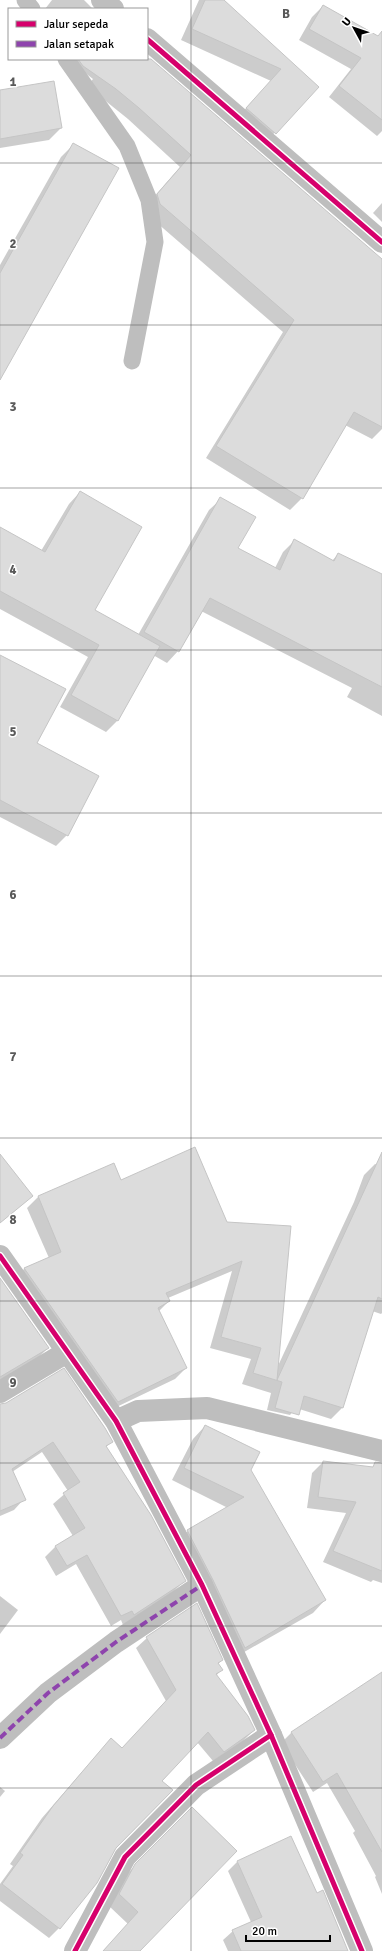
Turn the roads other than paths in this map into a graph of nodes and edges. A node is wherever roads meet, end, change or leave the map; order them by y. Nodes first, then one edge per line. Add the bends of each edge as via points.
1 (25, 0) edge
2 (102, 0) edge
3 (31, 8) edge
4 (112, 8) edge
5 (148, 40) edge
6 (67, 60) edge
7 (382, 242) edge
8 (132, 361) dead end
9 (0, 1256) edge
10 (67, 1352) junction
11 (0, 1392) edge
12 (116, 1421) junction
13 (382, 1451) edge
14 (202, 1585) junction
15 (271, 1735) junction
16 (0, 1738) edge
17 (75, 1951) edge
18 (362, 1951) edge

1 - 3 lane
2 - 4 street
5 - 7 street
6 - 8 lane via 127,146 149,200 155,242
9 - 10 street
10 - 11 street
10 - 12 street
12 - 13 street via 138,1410 207,1408
12 - 14 street
14 - 15 street
14 - 16 street via 103,1651 48,1694
15 - 17 street via 196,1785 125,1857
15 - 18 street

